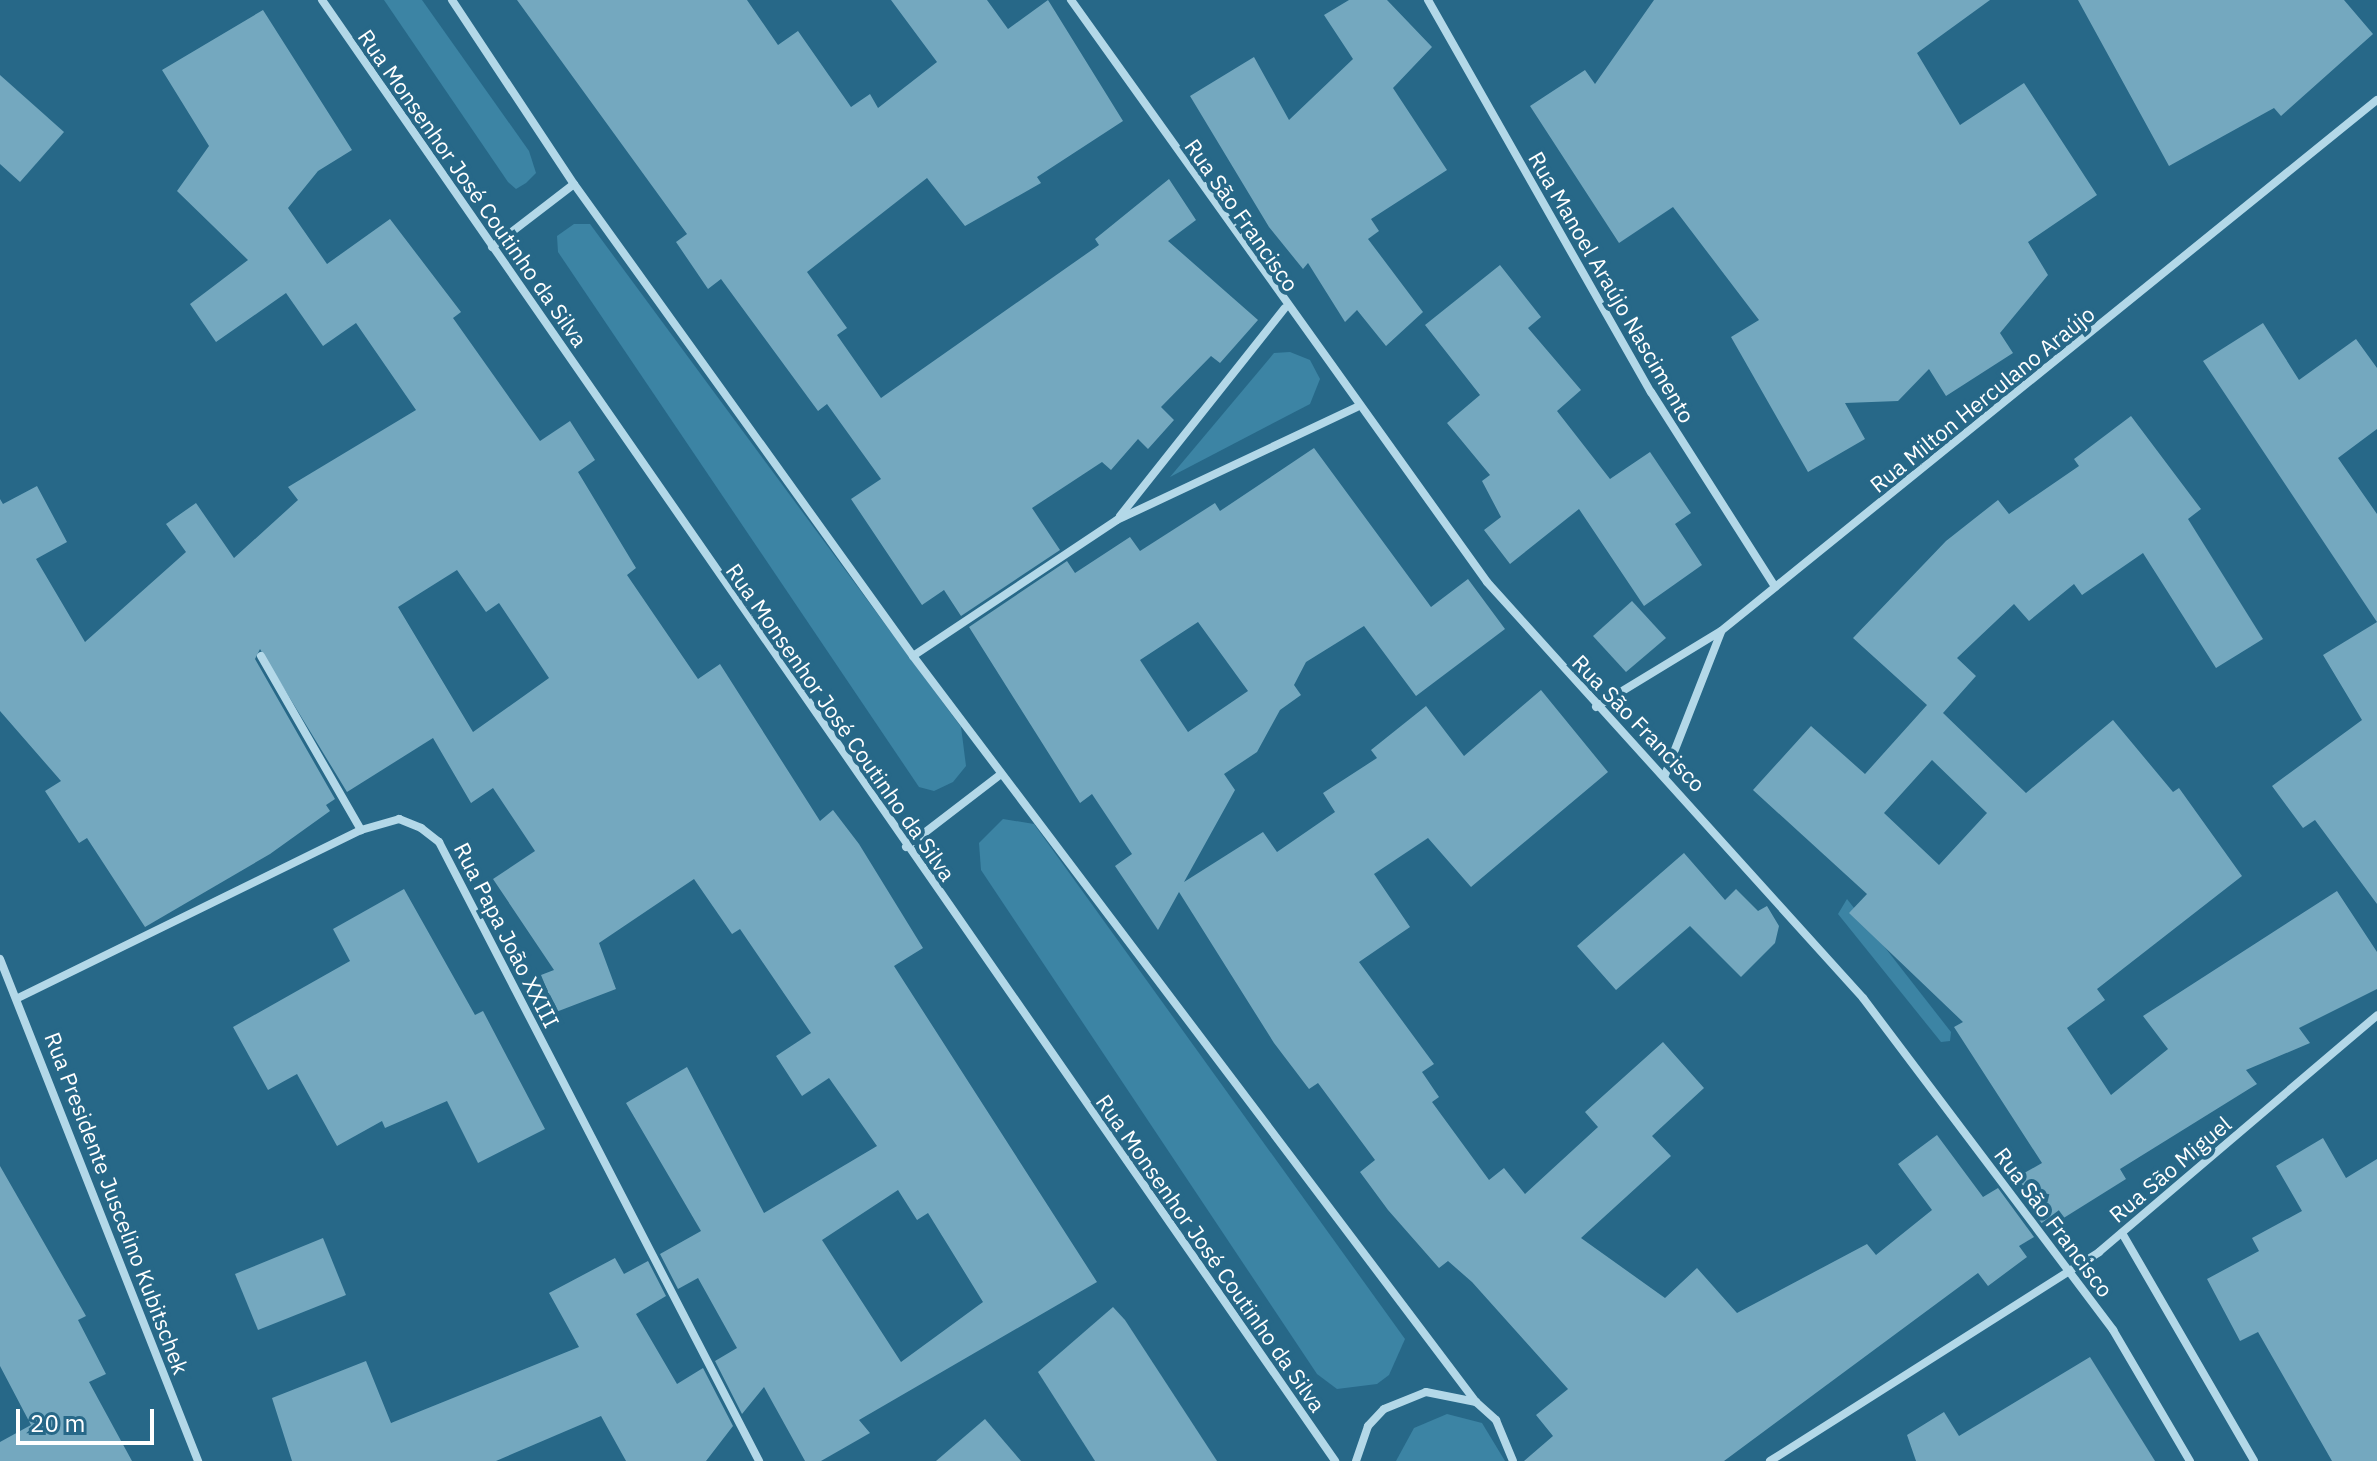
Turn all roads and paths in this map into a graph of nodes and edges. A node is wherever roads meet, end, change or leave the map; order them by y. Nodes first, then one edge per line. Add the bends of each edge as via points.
1 (322, 0) edge
2 (452, 0) edge
3 (1071, 0) edge
4 (1428, 0) edge
5 (2377, 100) edge
6 (574, 184) junction
7 (492, 247) junction
8 (1285, 308) junction
9 (1357, 407) junction
10 (1117, 520) junction
11 (1775, 587) junction
12 (1721, 631) junction
13 (261, 656) dead end
14 (913, 656) junction
15 (1596, 707) junction
16 (1000, 775) junction
17 (1665, 775) junction
18 (361, 830) junction
19 (906, 847) junction
20 (0, 959) edge
21 (18, 998) junction
22 (2377, 1015) edge
23 (2122, 1233) junction
24 (2069, 1273) junction
25 (1476, 1402) junction
26 (198, 1461) edge
27 (759, 1461) edge
28 (1335, 1461) edge
29 (1356, 1461) edge
30 (1513, 1461) edge
31 (1770, 1461) edge
32 (2190, 1461) edge
33 (2254, 1461) edge

1 - 7 street, Rua Monsenhor José Coutinho da Silva
2 - 6 street
3 - 8 street, Rua São Francisco
4 - 11 street, Rua Manoel Araújo Nascimento via 1651,392
5 - 11 street, Rua Milton Herculano Araújo
6 - 7 street
6 - 14 street
7 - 19 street, Rua Monsenhor José Coutinho da Silva
8 - 9 street, Rua São Francisco
8 - 10 street
9 - 10 street
9 - 15 street, Rua São Francisco via 1487,582
10 - 14 street
11 - 12 street, Rua Milton Herculano Araújo
12 - 15 street, Rua Milton Herculano Araújo
12 - 17 street
13 - 18 street
14 - 16 street
15 - 17 street, Rua São Francisco
16 - 19 street
16 - 25 street
17 - 24 street, Rua São Francisco via 1863,998
18 - 21 street, Rua Papa João XXIII
18 - 27 street, Rua Papa João XXIII via 399,819 439,842
19 - 28 street, Rua Monsenhor José Coutinho da Silva
20 - 21 street, Rua Presidente Juscelino Kubitschek
21 - 26 street, Rua Presidente Juscelino Kubitschek
22 - 23 street, Rua São Miguel
23 - 24 street, Rua São Miguel
23 - 33 street, Rua São Francisco
24 - 31 street, Rua São Miguel
24 - 32 street, Rua São Francisco via 2113,1330
25 - 29 street via 1450,1392 1403,1397 1368,1426
25 - 30 street via 1496,1420

